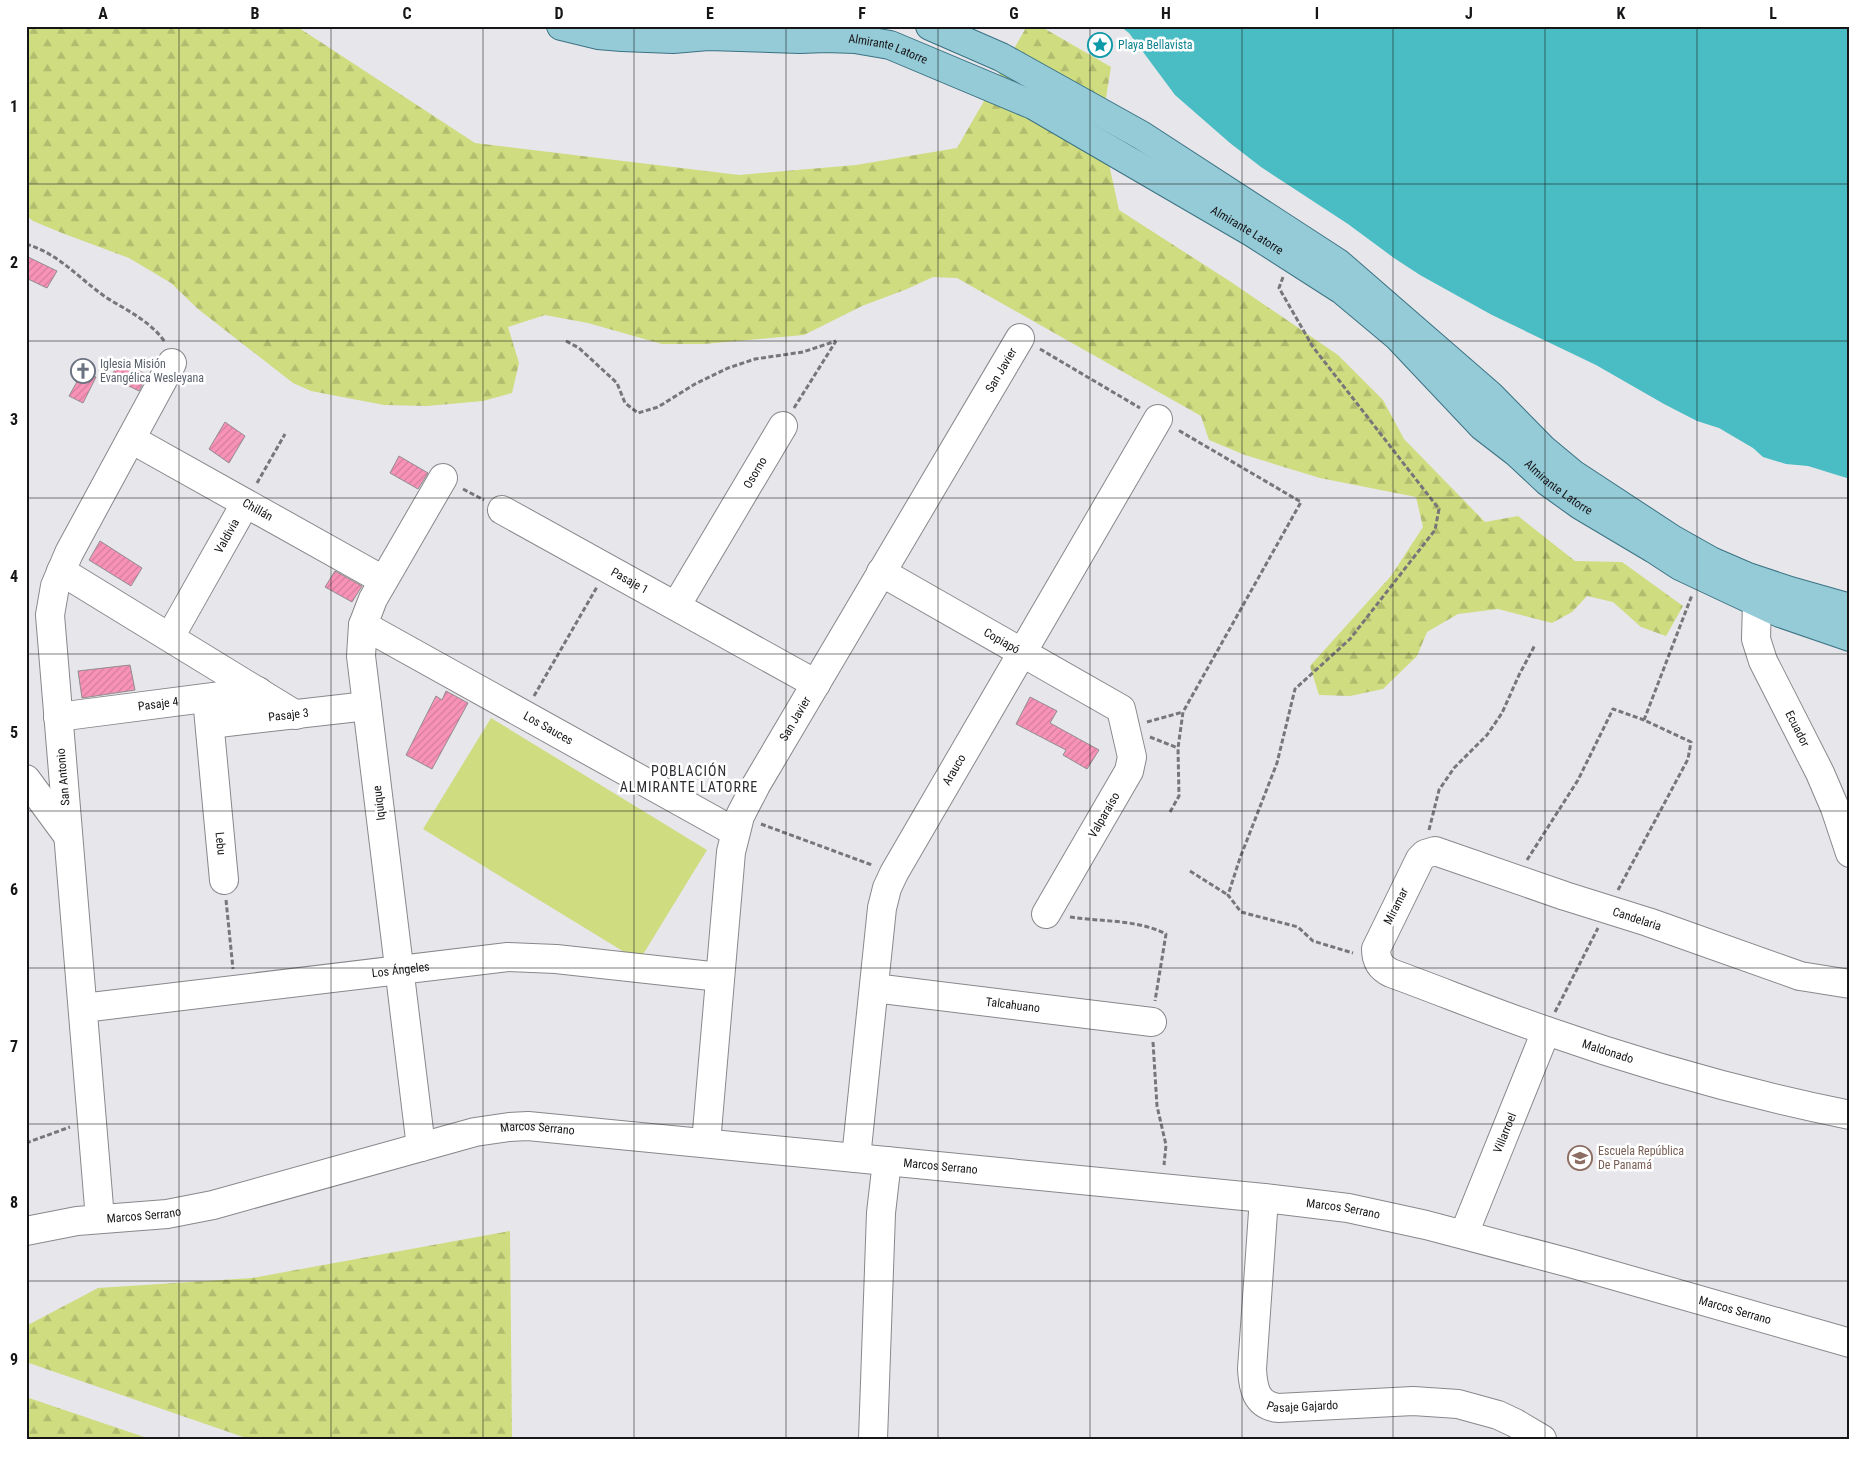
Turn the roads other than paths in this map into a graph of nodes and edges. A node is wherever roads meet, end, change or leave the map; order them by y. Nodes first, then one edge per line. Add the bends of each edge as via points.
1 (560, 26) edge
2 (930, 26) edge
3 (715, 31) edge
4 (770, 32) edge
5 (1020, 338) road end
6 (172, 363) road end
7 (1158, 419) road end
8 (783, 426) road end
9 (131, 439) junction
10 (443, 478) road end
11 (246, 504) junction
12 (502, 510) road end
13 (61, 571) junction
14 (881, 572) junction
15 (383, 580) junction
16 (1757, 603) junction
17 (676, 606) junction
18 (1850, 608) edge
19 (363, 625) junction
20 (170, 637) junction
21 (1850, 637) edge
22 (1022, 653) junction
23 (816, 684) junction
24 (258, 691) junction
25 (207, 698) junction
26 (367, 706) junction
27 (296, 714) junction
28 (58, 717) junction
29 (1123, 719) joint
30 (210, 724) junction
31 (26, 779) edge
32 (738, 824) junction
33 (68, 836) junction
34 (1850, 853) edge
35 (1425, 854) joint
36 (224, 880) road end
37 (1046, 914) dead end
38 (1378, 961) joint
39 (399, 970) junction
40 (720, 977) junction
41 (1850, 984) edge
42 (874, 988) junction
43 (82, 1008) junction
44 (1152, 1022) dead end
45 (1546, 1031) junction
46 (1850, 1115) edge
47 (706, 1143) junction
48 (421, 1147) junction
49 (856, 1158) junction
50 (886, 1161) junction
51 (1264, 1198) junction
52 (100, 1219) junction
53 (26, 1231) edge
54 (1464, 1234) junction
55 (1850, 1343) edge
56 (873, 1439) edge
57 (1542, 1439) edge

1 - 3 main road, Almirante Latorre via 622,38 673,39
2 - 18 main road, Almirante Latorre via 1001,57 1141,135 1338,263 1490,395 1573,474 1672,539 1748,577
3 - 4 main road, Almirante Latorre
4 - 16 main road, Almirante Latorre via 890,45 1033,105 1253,233 1342,290 1397,336 1482,426 1548,482 1680,566
5 - 14 street, San Javier
6 - 9 street, San Antonio
7 - 22 street, Arauco
8 - 17 street, Osorno
9 - 11 street, Chillán
9 - 13 street, San Antonio
10 - 15 street, Iquique
11 - 15 street, Chillán
11 - 20 street, Valdivia
12 - 17 street, Pasaje 1
13 - 20 street
13 - 28 street, San Antonio via 50,615
14 - 22 street, Copiapó
14 - 23 street, San Javier
15 - 19 street, Iquique
16 - 21 main road, Almirante Latorre
16 - 34 street, Ecuador via 1756,639 1762,661 1820,772
17 - 23 street, Pasaje 1
19 - 26 street, Iquique via 361,656
19 - 32 street, Los Sauces via 523,714
20 - 24 street
22 - 29 street, Copiapó
22 - 42 street, Arauco via 887,888
23 - 32 street, San Javier via 756,786
24 - 25 street, Pasaje 4
24 - 27 street
25 - 28 street, Pasaje 4
25 - 30 street, Lebu
26 - 27 street, Pasaje 3
26 - 39 street, Iquique
27 - 30 street, Pasaje 3
28 - 33 street, San Antonio
29 - 37 street, Valparaíso via 1132,757 1129,771
30 - 36 street, Lebu
31 - 33 street
32 - 40 street, San Javier via 731,852
33 - 43 street, San Antonio
35 - 38 street, Miramar via 1378,943
35 - 41 street, Candelaria via 1440,852 1800,976
38 - 45 street, Maldonado via 1391,973
39 - 40 street, Los Ángeles via 524,957
39 - 43 street, Los Ángeles
39 - 48 street, Iquique
40 - 47 street, San Javier
42 - 44 street, Talcahuano
42 - 49 street, Arauco
43 - 52 street, San Antonio
45 - 46 street, Maldonado via 1696,1078
45 - 54 street, Villarroel
47 - 48 street, Marcos Serrano via 528,1126 492,1129
47 - 49 street, Marcos Serrano
48 - 52 street, Marcos Serrano via 213,1205 167,1214
49 - 50 street, Marcos Serrano
50 - 51 street, Marcos Serrano
50 - 56 street via 881,1213
51 - 54 street, Marcos Serrano via 1348,1208
51 - 57 street, Pasaje Gajardo via 1252,1369 1254,1387 1260,1400 1278,1408 1413,1401 1458,1404 1515,1422
52 - 53 street, Marcos Serrano via 77,1220
54 - 55 street, Marcos Serrano

